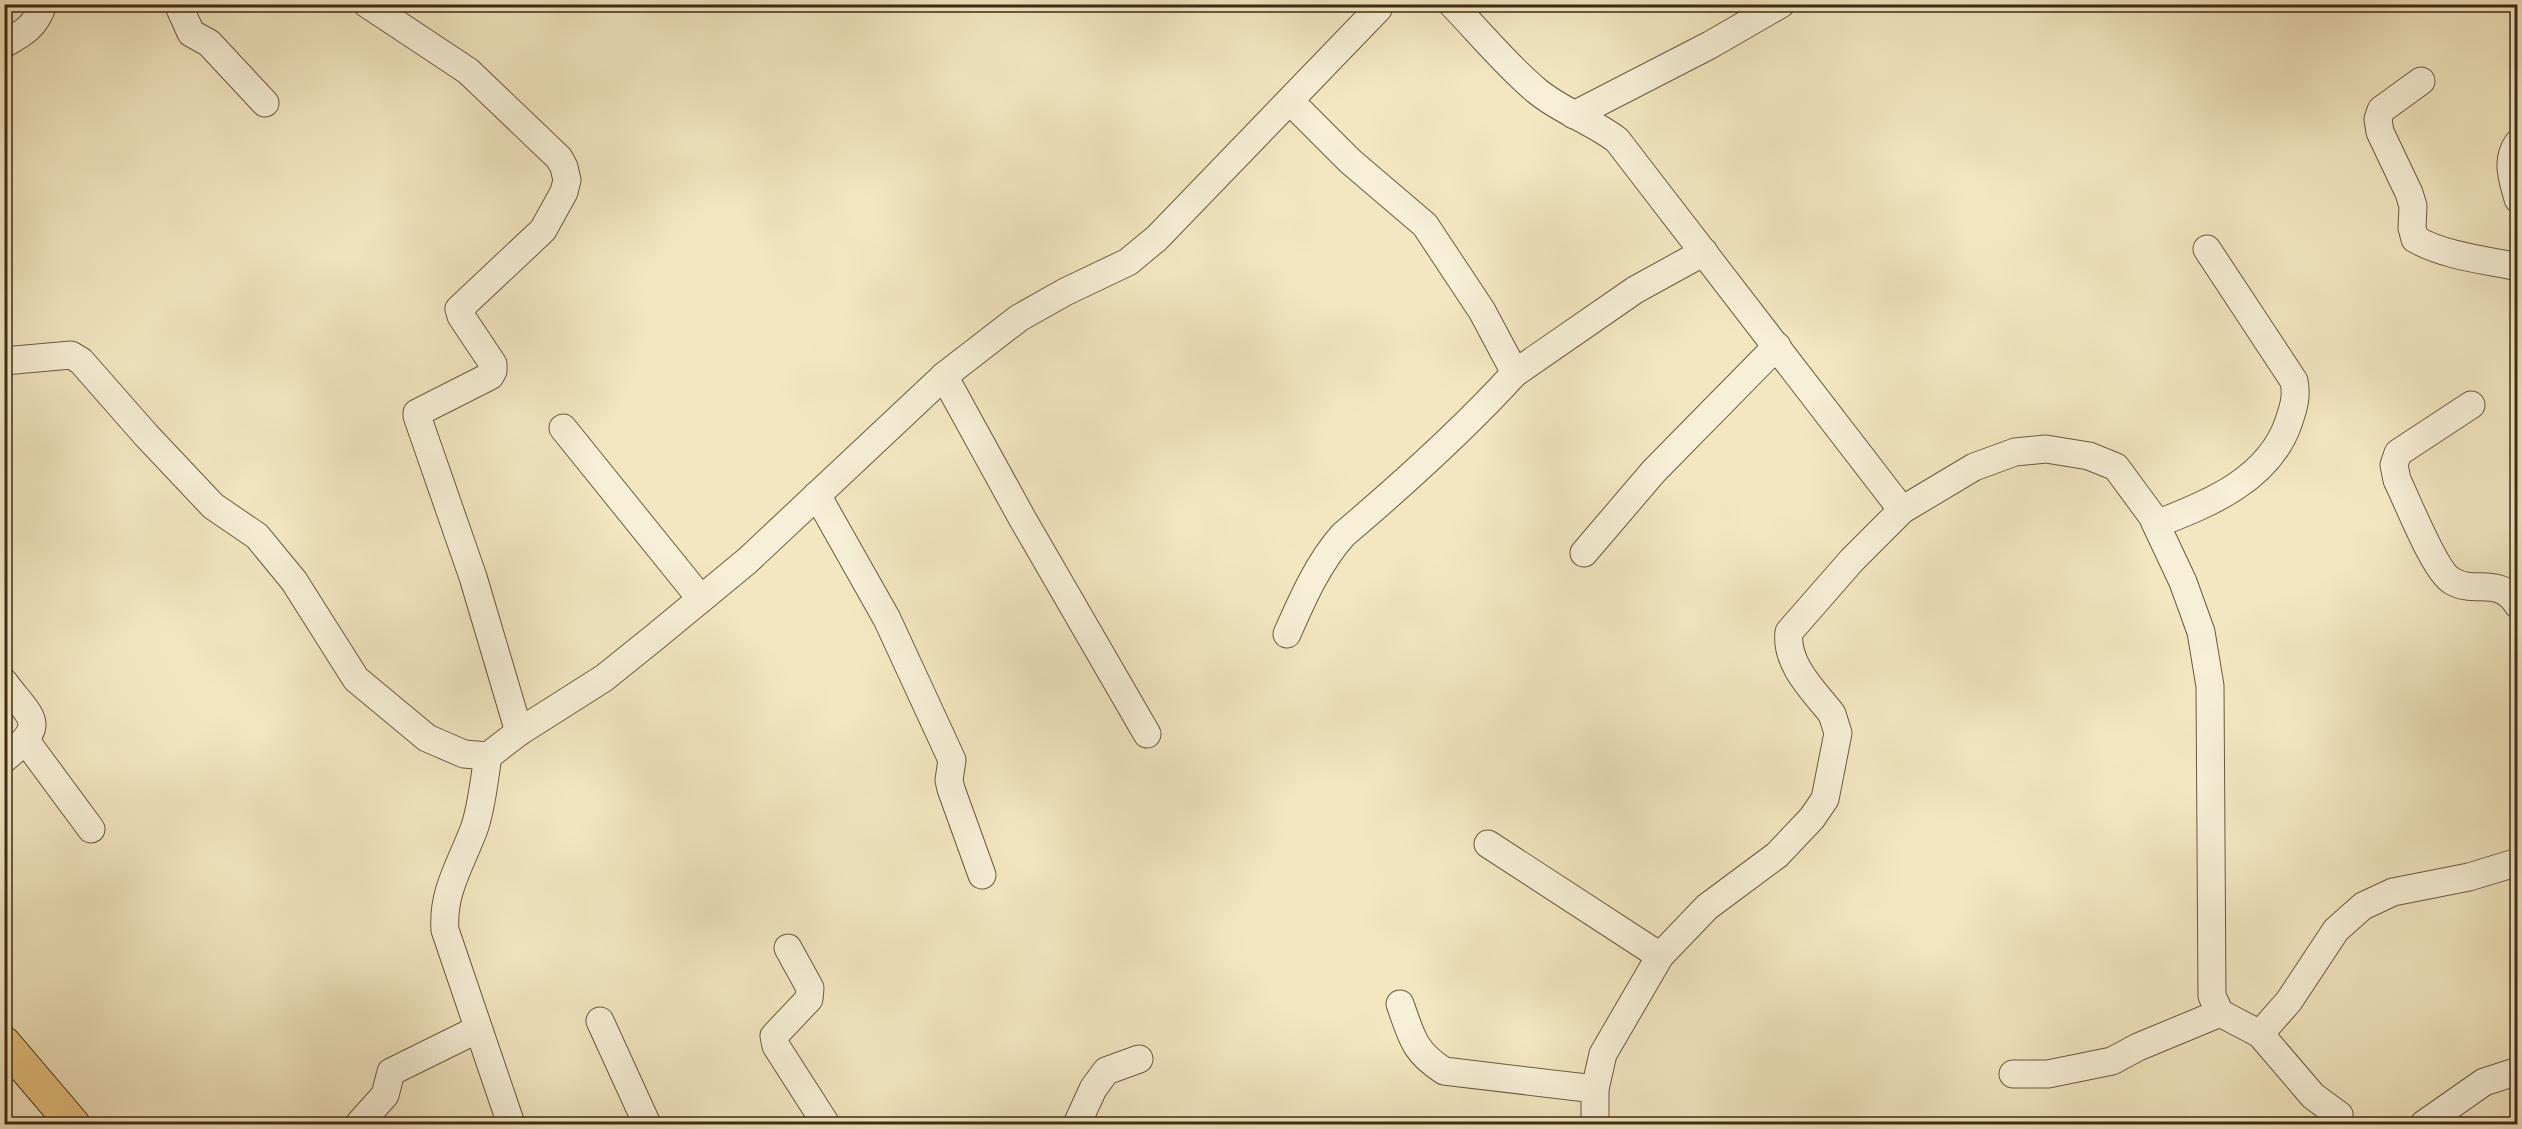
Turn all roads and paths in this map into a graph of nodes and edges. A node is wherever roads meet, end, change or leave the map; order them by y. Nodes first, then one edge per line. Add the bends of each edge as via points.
1 (43, 4) edge
2 (178, 4) edge
3 (367, 4) edge
4 (1452, 4) edge
5 (1781, 4) edge
6 (1378, 6) edge
7 (4, 44) edge
8 (2421, 81) dead end
9 (1290, 101) junction
10 (265, 103) dead end
11 (1574, 114) junction
12 (2517, 144) edge
13 (2517, 199) edge
14 (2207, 249) dead end
15 (1704, 252) junction
16 (2517, 267) edge
17 (1777, 346) junction
18 (4, 361) edge
19 (1515, 373) junction
20 (944, 376) junction
21 (2471, 405) dead end
22 (562, 428) dead end
23 (816, 495) junction
24 (1902, 510) junction
25 (2156, 524) junction
26 (1584, 553) dead end
27 (701, 599) junction
28 (2517, 605) edge
29 (1287, 634) dead end
30 (4, 682) edge
31 (519, 732) junction
32 (1147, 734) dead end
33 (26, 741) junction
34 (488, 756) junction
35 (4, 759) edge
36 (91, 829) dead end
37 (1488, 844) dead end
38 (2517, 861) edge
39 (982, 875) dead end
40 (788, 948) dead end
41 (1660, 957) junction
42 (1400, 1004) dead end
43 (2220, 1013) junction
44 (600, 1020) dead end
45 (478, 1029) junction
46 (2260, 1034) junction
47 (4, 1043) edge
48 (1139, 1059) dead end
49 (2517, 1071) edge
50 (2013, 1074) dead end
51 (1595, 1089) junction
52 (73, 1125) edge
53 (359, 1125) edge
54 (511, 1125) edge
55 (647, 1125) edge
56 (826, 1125) edge
57 (1077, 1125) edge
58 (1595, 1125) edge
59 (2337, 1125) edge
60 (2424, 1125) edge

1 - 7 street via 30,30
2 - 10 street via 191,33 209,43
3 - 31 street via 468,71 559,158 567,180 543,230 459,309 494,371 417,413 473,577
4 - 11 street via 1537,91
5 - 11 street
6 - 9 street
8 - 16 street via 2381,110 2378,119 2380,132 2409,193 2415,239
9 - 19 street via 1350,161 1425,225 1482,311
9 - 20 street via 1128,262 1019,318
11 - 15 street via 1617,140
12 - 13 street via 2510,163
14 - 25 street via 2294,381 2295,402 2274,452 2247,478 2199,508
15 - 17 street
15 - 19 street via 1635,290
17 - 24 street
17 - 26 street via 1654,471
18 - 34 street via 70,355 81,361 213,506 257,536 294,582 356,679 427,738 464,754
19 - 29 street via 1397,490 1335,544
20 - 23 street
20 - 32 street
21 - 28 street via 2398,453 2394,465 2397,480 2442,573 2458,584 2499,588 2512,596
22 - 27 street
23 - 27 street
23 - 39 street via 887,619 952,760 951,789
24 - 25 street via 1974,467 2015,453 2046,449 2089,456 2116,467
24 - 41 street via 1789,632 1794,663 1836,723 1838,733 1825,799 1777,855 1707,907
25 - 43 street via 2183,582 2207,662 2212,996
27 - 31 street via 604,678
30 - 33 street via 32,720 33,731
31 - 34 street
33 - 35 street
33 - 36 street
34 - 45 street via 475,828 447,892 443,913
37 - 41 street
38 - 46 street via 2469,878 2392,892 2363,906 2336,930 2289,1000
40 - 56 street via 811,994 774,1036 776,1046
41 - 51 street via 1603,1054
42 - 51 street via 1415,1046 1444,1071
43 - 46 street
43 - 50 street via 2112,1061 2048,1074
44 - 55 street
45 - 53 street via 391,1072 385,1095
45 - 54 street
46 - 59 street via 2313,1096 2339,1115
47 - 52 main road
48 - 57 street via 1106,1071
49 - 60 street via 2484,1082
51 - 58 street

